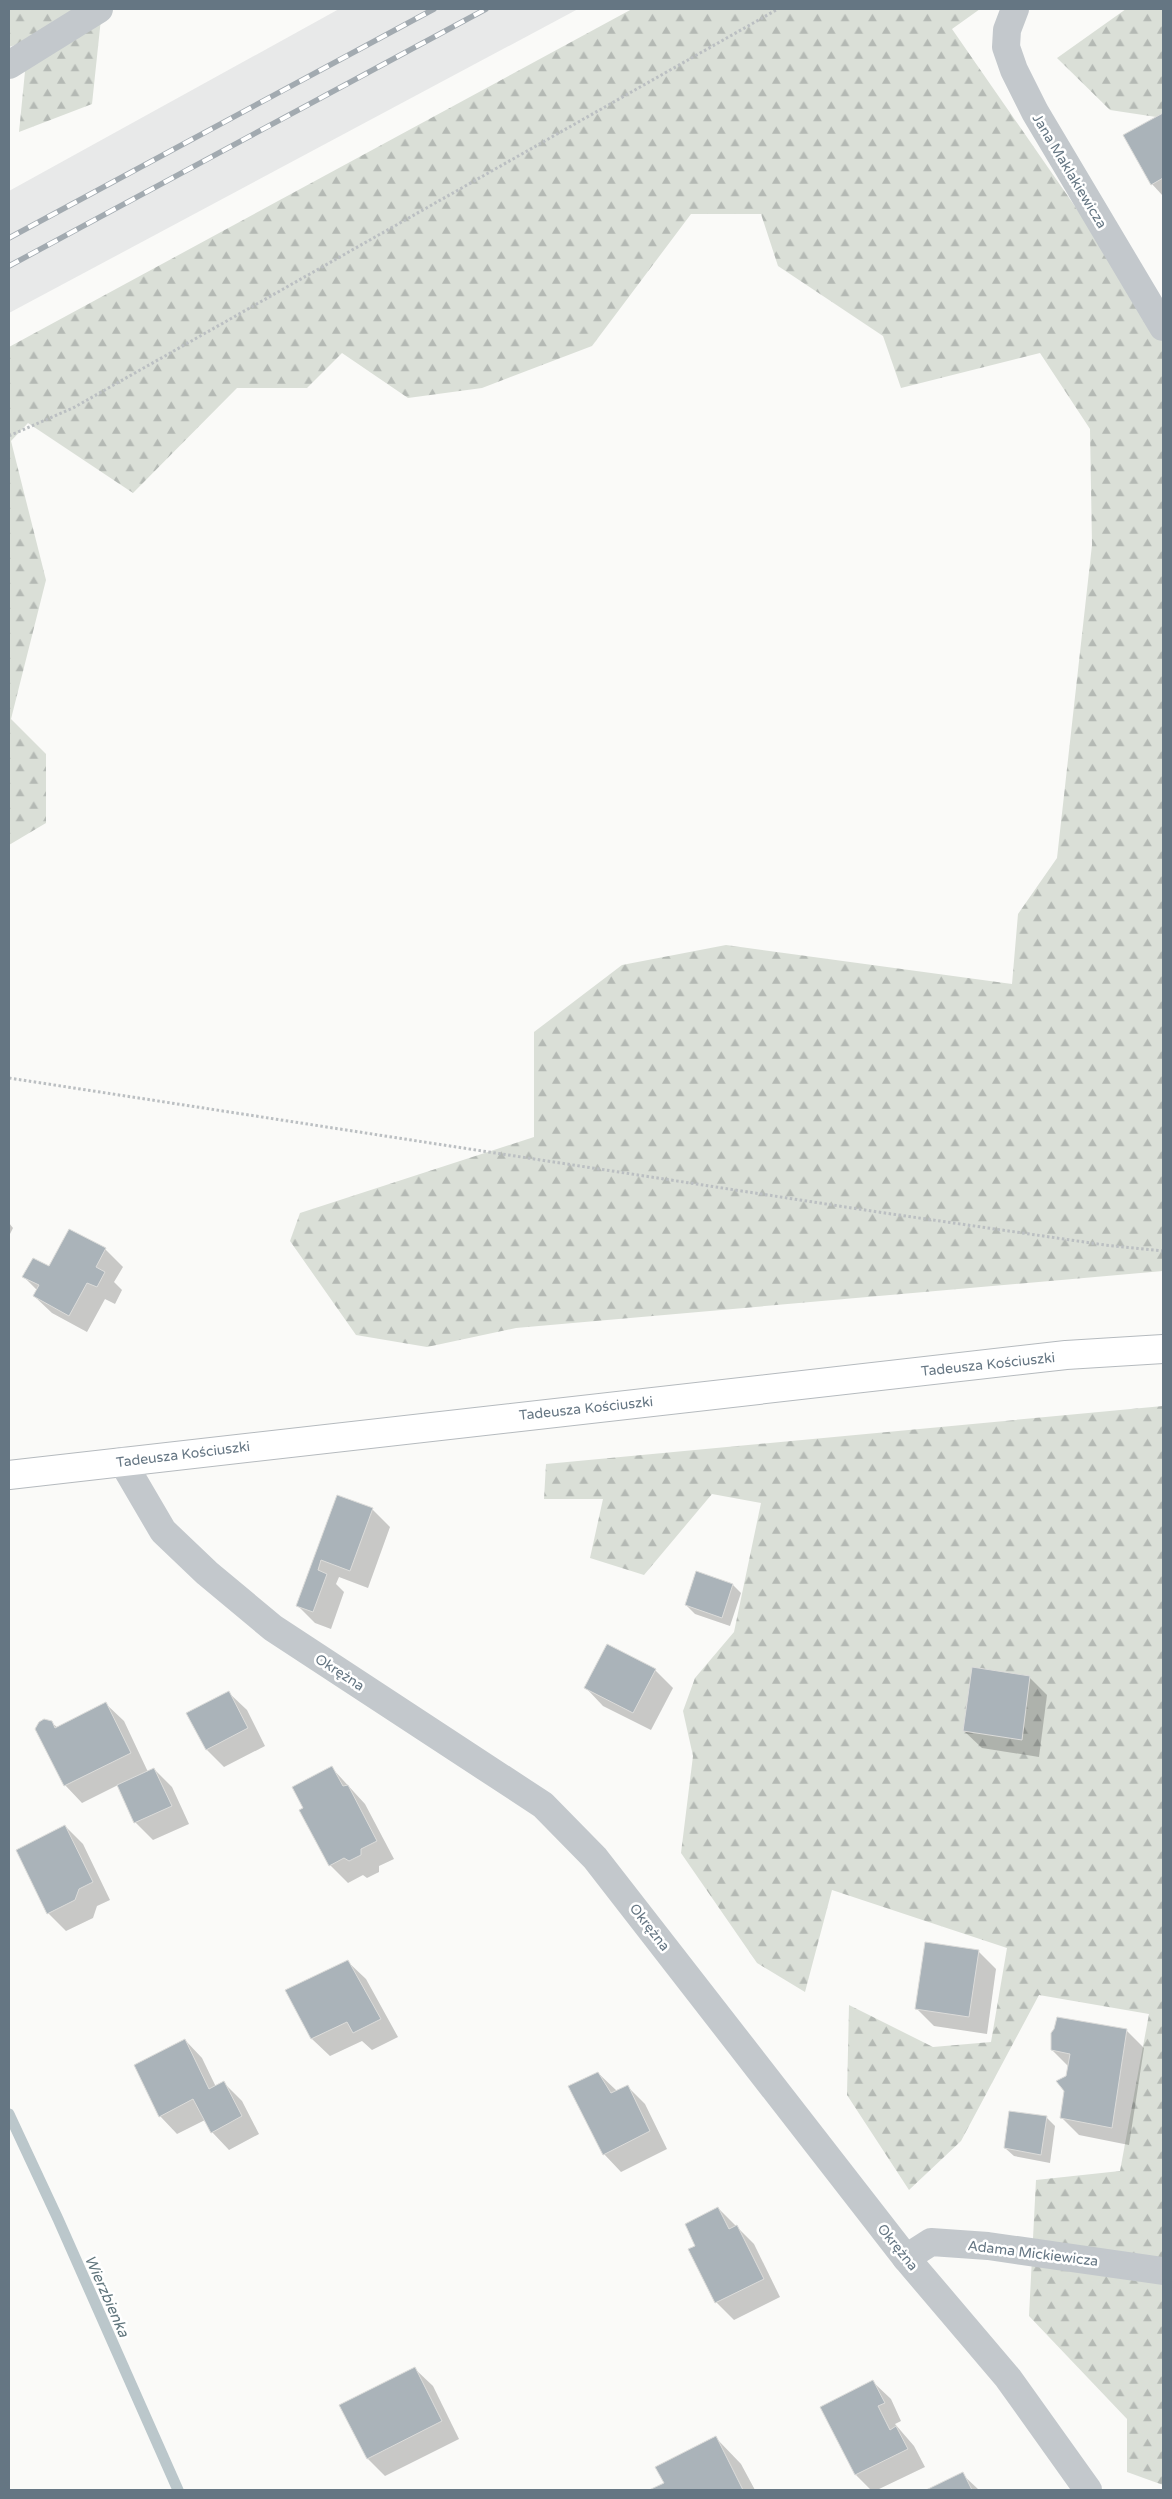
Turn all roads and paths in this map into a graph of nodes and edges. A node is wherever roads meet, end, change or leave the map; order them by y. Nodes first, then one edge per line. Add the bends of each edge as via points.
1 (99, 9) edge
2 (778, 9) edge
3 (1015, 9) edge
4 (9, 65) edge
5 (1163, 327) edge
6 (9, 436) edge
7 (9, 1078) edge
8 (1163, 1251) edge
9 (1163, 1349) edge
10 (122, 1461) junction
11 (9, 1475) edge
12 (906, 2258) junction
13 (1163, 2271) edge
14 (1088, 2490) edge

1 - 4 street
2 - 6 path via 73,408
3 - 5 street, Jana Maklakiewicza via 1007,30 1006,47 1014,70 1035,112
7 - 8 path via 878,1212
9 - 10 main road, Tadeusza Kościuszki via 1066,1355
10 - 11 main road, Tadeusza Kościuszki
10 - 12 street, Okrężna via 163,1531 273,1628 543,1805 595,1858
12 - 13 street, Adama Mickiewicza via 931,2242 988,2246
12 - 14 street, Okrężna via 1008,2378

